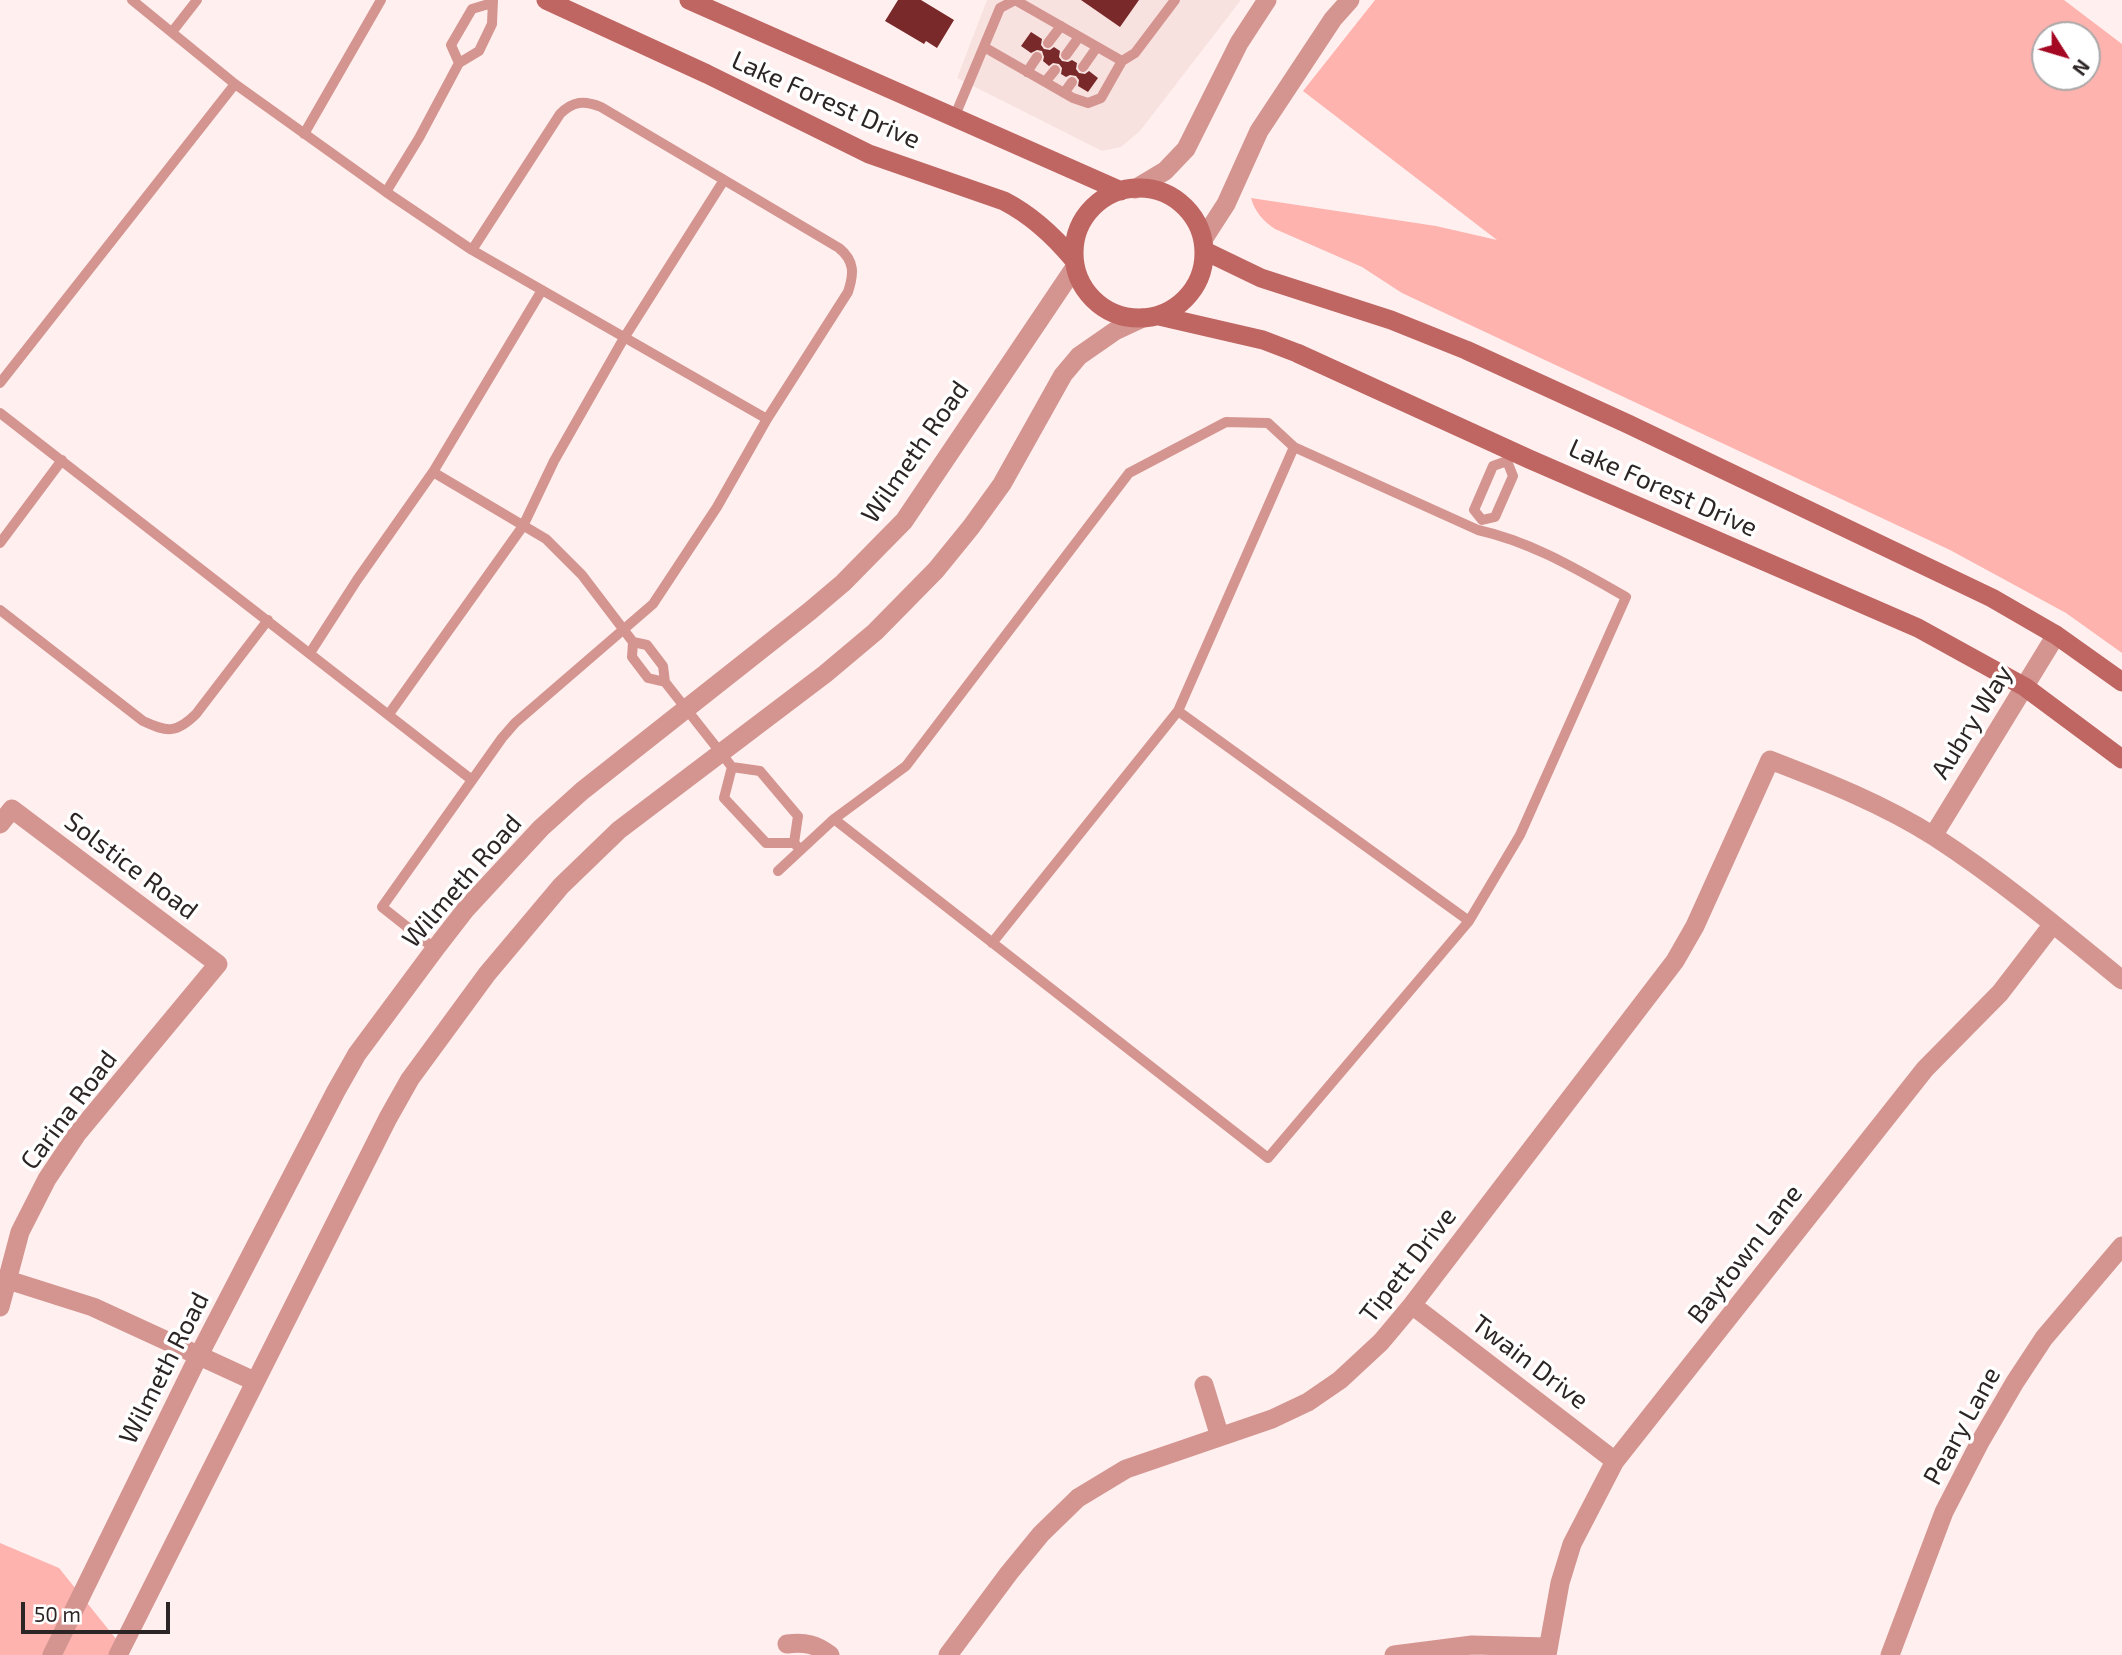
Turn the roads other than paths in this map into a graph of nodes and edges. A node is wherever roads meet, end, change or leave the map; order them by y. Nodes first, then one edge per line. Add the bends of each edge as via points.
1 (132, 0) edge
2 (197, 0) edge
3 (381, 0) edge
4 (547, 0) edge
5 (689, 0) edge
6 (1175, 0) edge
7 (1267, 0) edge
8 (1350, 0) edge
9 (492, 1) edge
10 (1061, 26) junction
11 (172, 32) junction
12 (1079, 37) junction
13 (1048, 43) dead end
14 (984, 47) junction
15 (1097, 47) junction
16 (1066, 55) dead end
17 (1037, 57) dead end
18 (1122, 61) junction
19 (459, 63) junction
20 (1083, 67) dead end
21 (1055, 70) dead end
22 (1027, 72) junction
23 (1045, 82) junction
24 (1072, 82) dead end
25 (235, 84) junction
26 (1064, 93) junction
27 (954, 118) junction
28 (304, 134) junction
29 (724, 180) junction
30 (1128, 190) junction
31 (386, 192) junction
32 (1205, 245) junction
33 (472, 250) junction
34 (1074, 263) junction
35 (542, 290) junction
36 (1151, 317) junction
37 (624, 338) junction
38 (0, 383) edge
39 (0, 413) edge
40 (767, 419) junction
41 (1294, 447) junction
42 (1509, 455) junction
43 (62, 460) junction
44 (433, 472) junction
45 (1480, 525) junction
46 (523, 526) junction
47 (0, 543) edge
48 (0, 610) edge
49 (268, 620) junction
50 (623, 631) junction
51 (2056, 635) junction
52 (633, 642) junction
53 (310, 653) junction
54 (665, 682) junction
55 (2122, 682) edge
56 (2025, 687) junction
57 (687, 707) junction
58 (1178, 711) junction
59 (389, 714) junction
60 (2122, 759) edge
61 (726, 760) junction
62 (472, 780) junction
63 (6, 817) edge
64 (834, 819) junction
65 (1933, 836) junction
66 (798, 847) junction
67 (778, 871) dead end
68 (1469, 920) junction
69 (2053, 924) junction
70 (992, 943) junction
71 (435, 950) junction
72 (218, 964) joint
73 (2122, 980) edge
74 (2122, 1246) edge
75 (8, 1280) junction
76 (1412, 1305) junction
77 (0, 1307) edge
78 (199, 1355) junction
79 (254, 1381) junction
80 (1204, 1385) dead end
81 (1220, 1437) junction
82 (1615, 1461) junction
83 (787, 1644) dead end
84 (1547, 1651) edge
85 (52, 1655) edge
86 (118, 1655) edge
87 (830, 1655) edge
88 (948, 1655) edge
89 (1394, 1655) edge
90 (1890, 1655) edge

1 - 11 lane
2 - 11 lane
3 - 28 lane
4 - 34 main road, Lake Forest Drive via 869,154 1022,210 1055,238
5 - 27 main road, Lake Forest Drive
6 - 18 lane via 1135,53
7 - 30 street via 1239,43 1186,149 1165,172
8 - 32 street via 1259,131
9 - 19 lane via 492,24 479,51
9 - 19 lane via 472,9 451,45
10 - 12 lane
10 - 13 lane
10 - 14 lane via 1015,0 1000,8
11 - 25 lane
12 - 15 lane
12 - 16 lane
14 - 22 lane
14 - 27 lane
15 - 18 lane
15 - 20 lane
17 - 22 lane
18 - 26 lane via 1101,98 1088,103
19 - 31 lane
21 - 23 lane
22 - 23 lane
23 - 26 lane
24 - 26 lane
25 - 28 lane
25 - 38 lane
27 - 30 main road, Lake Forest Drive
28 - 31 lane
29 - 33 lane via 601,107 578,102 559,114
29 - 37 lane
29 - 40 lane via 839,248 853,265 848,292
30 - 32 main road via 1149,189 1176,200 1196,221
30 - 34 main road via 1108,197 1086,216 1079,229
31 - 33 lane
32 - 36 main road via 1192,290 1182,301
32 - 51 main road, Lake Forest Drive via 1261,278 1391,320 1504,367 1955,580
33 - 35 lane
34 - 36 main road via 1083,285 1102,306 1122,315
34 - 57 street, Wilmeth Road via 904,521 819,604
35 - 37 lane
35 - 44 lane
36 - 42 main road, Lake Forest Drive via 1263,340 1297,353
36 - 61 street via 1115,331 1079,356 1063,375 1002,484 936,569 875,632
37 - 40 lane
37 - 46 lane
39 - 43 lane
40 - 50 lane via 672,577 653,604
41 - 45 lane
41 - 58 lane
41 - 64 lane via 1268,423 1226,422 1129,473 906,766
42 - 45 lane via 1513,476 1495,517
42 - 45 lane via 1493,466 1474,510
42 - 56 main road, Lake Forest Drive via 1909,624
43 - 47 lane
43 - 49 lane
44 - 46 lane
44 - 53 lane
45 - 68 lane via 1546,553 1626,597 1520,835
46 - 50 lane via 546,539 576,568
46 - 59 lane
48 - 49 lane via 143,721 172,730 196,714
49 - 53 lane
50 - 52 lane
50 - 62 lane via 515,723
51 - 55 main road, Lake Forest Drive
51 - 56 street, Aubry Way
52 - 54 lane via 648,645 663,666
52 - 54 lane via 632,657 648,678
53 - 59 lane
54 - 57 lane
56 - 60 main road, Lake Forest Drive
56 - 65 street, Aubry Way
57 - 61 lane
57 - 71 street, Wilmeth Road via 541,828
58 - 68 lane
58 - 70 lane
59 - 62 lane
61 - 66 lane via 760,771 798,816
61 - 66 lane via 724,798 766,844
61 - 79 street via 619,830 561,886 487,974 405,1089
62 - 71 lane via 382,907
63 - 72 street, Solstice Road
64 - 66 lane
64 - 70 lane
65 - 69 street
65 - 76 street, Tipett Drive via 1854,793 1770,760 1675,961
66 - 67 lane
68 - 70 lane via 1268,1158
69 - 73 street
69 - 82 street, Baytown Lane via 2000,993 1925,1069
71 - 78 street, Wilmeth Road via 352,1063
72 - 75 street, Carina Road via 77,1133 20,1232
74 - 90 street, Peary Lane via 2044,1338 1980,1442 1944,1512
75 - 77 street, Carina Road
75 - 78 street via 93,1307
76 - 81 street, Tipett Drive via 1340,1380 1308,1402
76 - 82 street, Twain Drive
78 - 79 street
78 - 85 street, Wilmeth Road
79 - 86 street
80 - 81 street
81 - 88 street, Tipett Drive via 1126,1469 1078,1498 1041,1534
82 - 84 street, Baytown Lane via 1572,1544
83 - 87 street via 805,1642
84 - 89 street via 1472,1645

